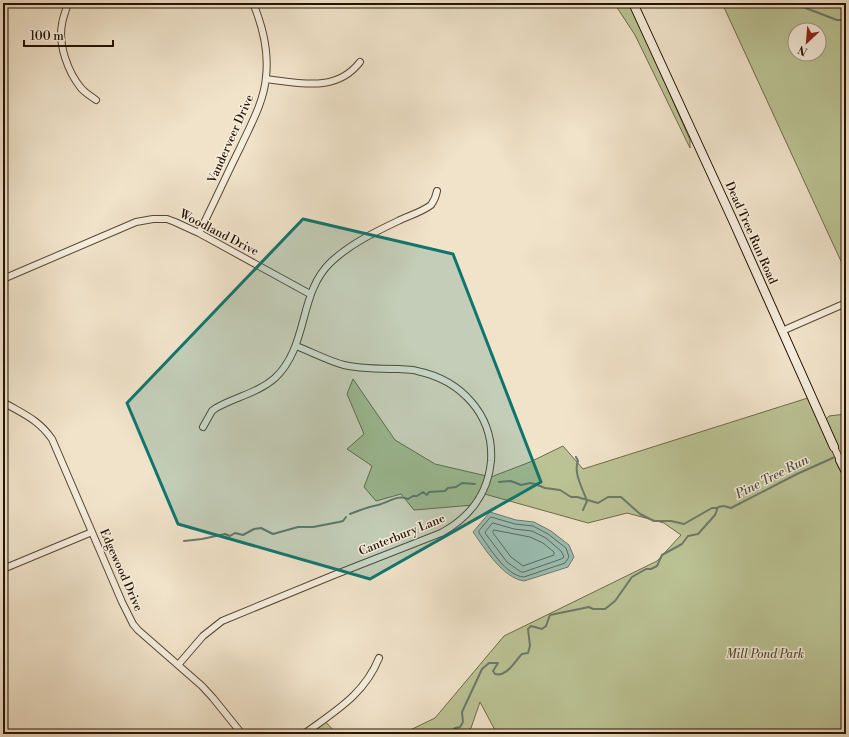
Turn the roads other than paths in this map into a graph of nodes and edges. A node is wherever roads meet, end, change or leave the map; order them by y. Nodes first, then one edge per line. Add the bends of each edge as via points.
1 (68, 3) edge
2 (253, 3) edge
3 (633, 3) edge
4 (360, 62) dead end
5 (266, 79) junction
6 (96, 100) dead end
7 (437, 191) dead end
8 (199, 233) junction
9 (3, 279) edge
10 (310, 294) junction
11 (846, 303) edge
12 (782, 331) junction
13 (296, 346) junction
14 (3, 402) edge
15 (203, 427) dead end
16 (834, 447) joint
17 (840, 460) joint
18 (846, 472) edge
19 (92, 532) junction
20 (3, 569) edge
21 (379, 658) dead end
22 (178, 665) junction
23 (242, 734) edge
24 (304, 734) edge

1 - 6 street via 62,24 62,48 80,88
2 - 5 street, Vanderveer Drive via 266,41
3 - 12 street, Dead Tree Run Road
4 - 5 street via 346,75 324,84
5 - 8 street, Vanderveer Drive via 254,118
7 - 10 street via 434,201 427,208 381,230 337,256 318,279
8 - 9 street, Woodland Drive via 166,219 136,222
8 - 10 street, Woodland Drive
10 - 13 street
11 - 12 street
12 - 16 street, Dead Tree Run Road
13 - 15 street via 288,362 275,378 260,389 216,408
13 - 22 street, Canterbury Lane via 343,365 416,370 456,387 478,409 486,426 491,457 488,478 468,515 453,527 222,621 203,636
14 - 19 street, Edgewood Drive via 44,427 52,439
16 - 17 street, Dead Tree Run Road
17 - 18 street, Dead Tree Run Road
19 - 20 street
19 - 22 street, Edgewood Drive via 133,624
21 - 24 street via 359,691
22 - 23 street, Edgewood Drive via 213,698

